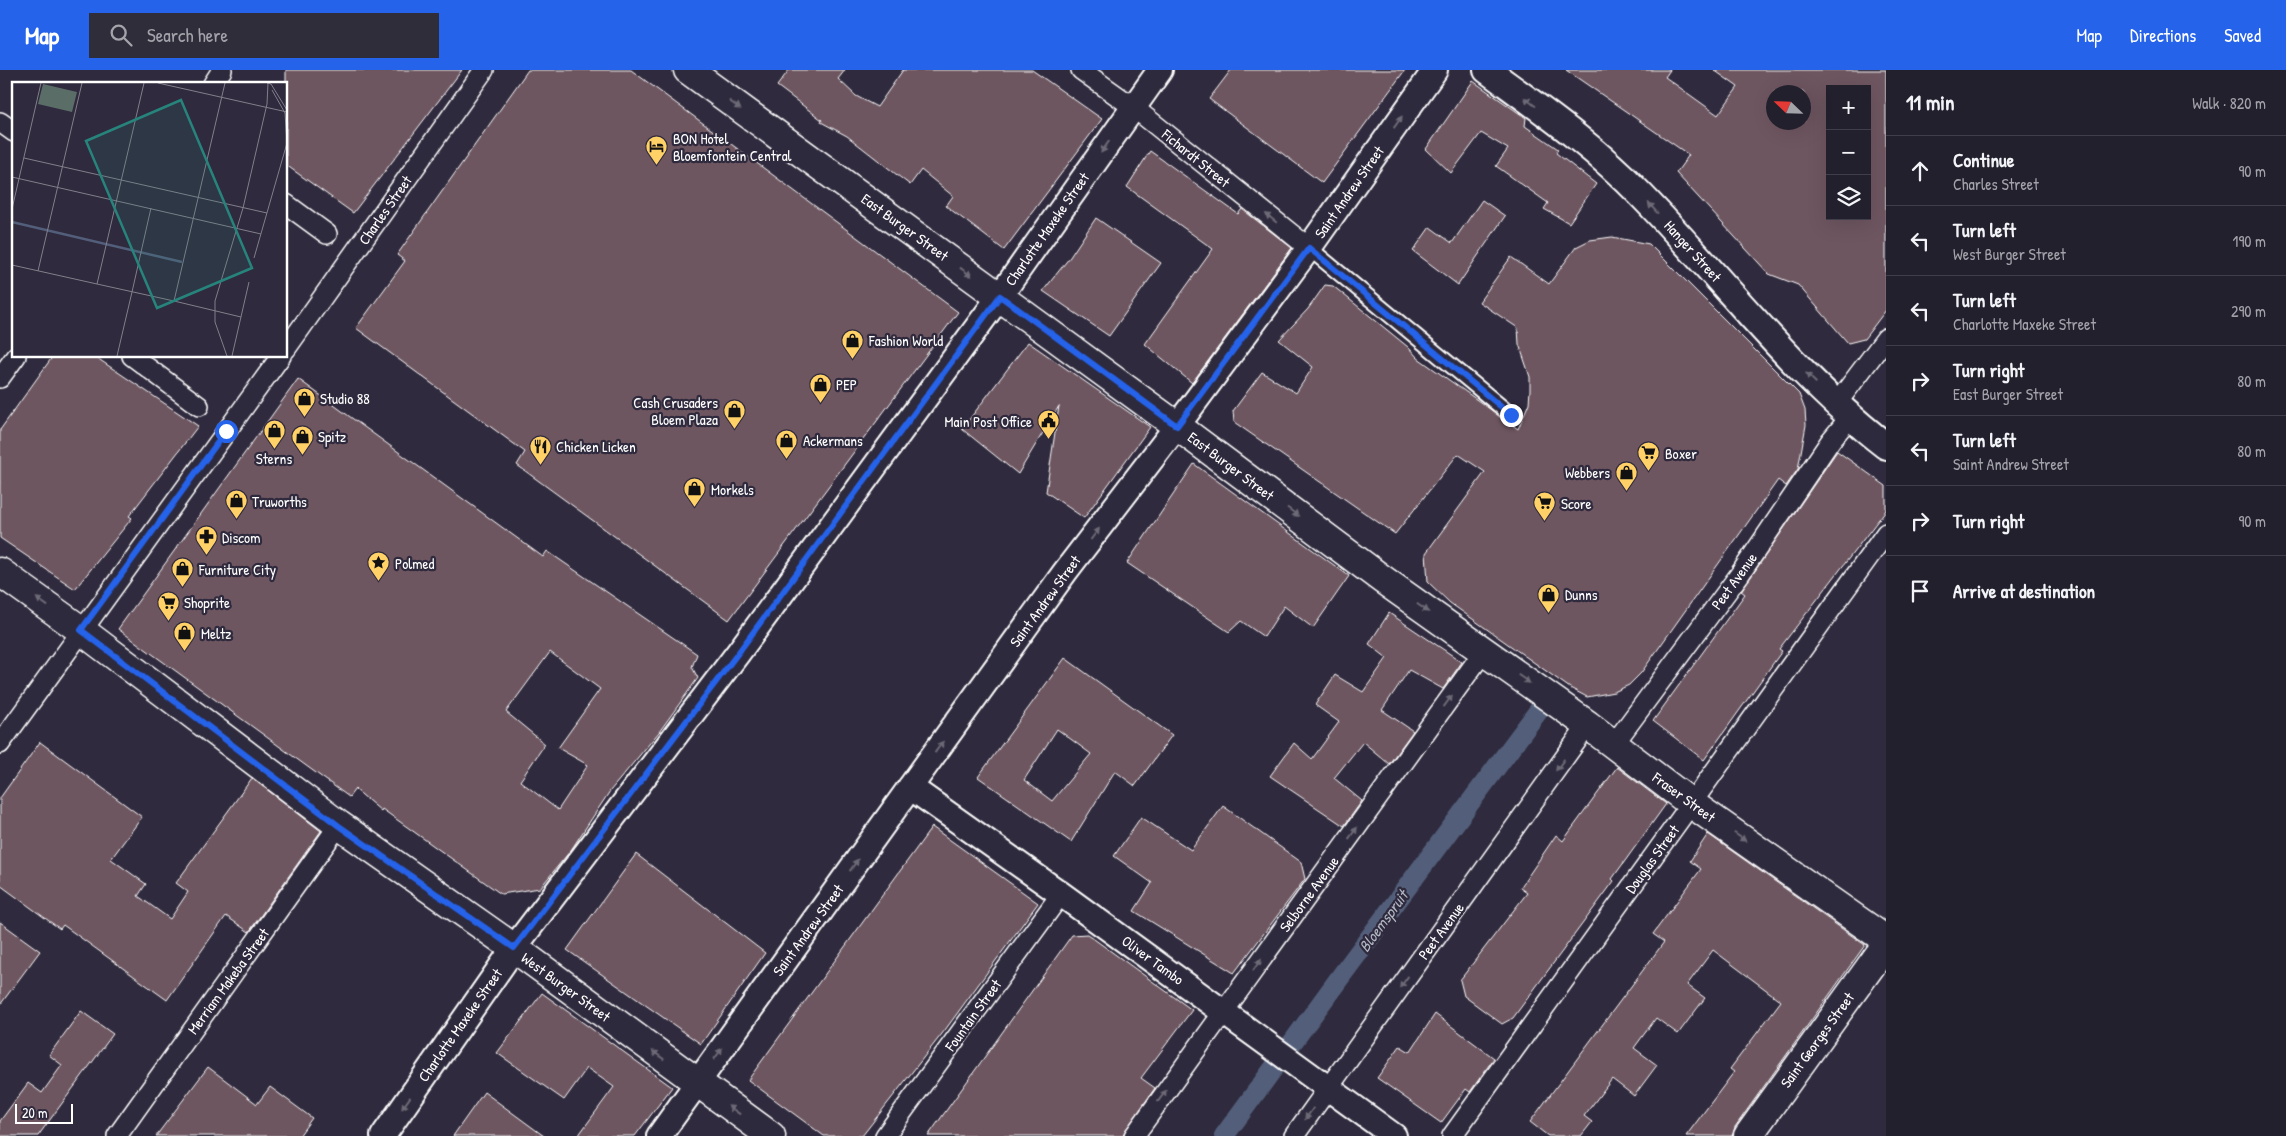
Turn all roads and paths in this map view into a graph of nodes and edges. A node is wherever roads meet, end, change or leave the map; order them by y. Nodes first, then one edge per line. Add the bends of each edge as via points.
1 (222, 70) edge
2 (484, 70) edge
3 (688, 70) edge
4 (1081, 70) edge
5 (1160, 70) edge
6 (1434, 70) edge
7 (1487, 70) edge
8 (214, 82) edge
9 (1133, 107) junction
10 (0, 122) edge
11 (12, 131) edge
12 (288, 205) edge
13 (327, 234) dead end
14 (1309, 248) junction
15 (1000, 296) junction
16 (1886, 338) edge
17 (288, 346) edge
18 (15, 358) edge
19 (135, 358) edge
20 (280, 358) edge
21 (0, 378) edge
22 (199, 406) dead end
23 (1844, 410) junction
24 (1511, 415) dead end
25 (1177, 426) junction
26 (1886, 446) edge
27 (1886, 533) edge
28 (0, 572) edge
29 (81, 630) junction
30 (1484, 651) junction
31 (1588, 725) junction
32 (0, 744) edge
33 (1614, 744) junction
34 (910, 787) junction
35 (1692, 804) junction
36 (339, 826) junction
37 (1062, 894) junction
38 (1886, 940) edge
39 (1886, 945) edge
40 (514, 948) junction
41 (1224, 1011) junction
42 (1321, 1083) junction
43 (697, 1084) junction
44 (117, 1136) edge
45 (383, 1136) edge
46 (659, 1136) edge
47 (771, 1136) edge
48 (885, 1136) edge
49 (1134, 1136) edge
50 (1294, 1136) edge
51 (1394, 1136) edge
52 (1452, 1136) edge
53 (1748, 1136) edge

1 - 8 street
2 - 17 street, Charles Street
3 -> 15 main road, East Burger Street
4 - 9 street, Fichardt Street
5 - 9 street, Charlotte Maxeke Street
14 -> 6 street, Saint Andrew Street
23 -> 7 main road, Hanger Street via 1748,313 1640,193 1598,154
14 -> 9 street, Fichardt Street
9 -> 15 street, Charlotte Maxeke Street
10 - 11 street
12 - 13 street
14 - 24 street
14 - 25 street, Saint Andrew Street
15 - 25 main road, East Burger Street
15 - 40 street, Charlotte Maxeke Street via 738,653
16 - 23 street, Peet Avenue
18 - 21 street
19 - 22 street
20 - 29 street
23 - 26 main road, Hanger Street
23 - 33 street, Peet Avenue via 1831,440 1740,574
25 -> 30 main road, East Burger Street
34 -> 25 street, Saint Andrew Street via 1065,572
27 - 35 street, Douglas Street
29 -> 28 main road, West Burger Street
29 - 32 street
29 - 36 main road, West Burger Street
30 -> 31 main road, Fraser Street
41 -> 30 street, Selborne Avenue
31 - 33 main road, Fraser Street
31 -> 42 street, Peet Avenue
33 - 35 main road, Fraser Street
34 - 37 street, Oliver Tambo
43 -> 34 street, Saint Andrew Street
35 -> 38 main road, Fraser Street
35 - 52 street, Douglas Street
36 - 40 main road, West Burger Street
36 - 44 street, Merriam Makeba Street
37 - 41 street, Oliver Tambo
37 - 48 street, Fountain Street
39 - 53 main road, Saint Georges Street
43 -> 40 main road, West Burger Street
40 -> 45 street, Charlotte Maxeke Street
41 - 42 street, Oliver Tambo
49 -> 41 street, Selborne Avenue
42 -> 50 street, Peet Avenue
42 - 51 street, Oliver Tambo
43 - 46 street, Saint Andrew Street
47 -> 43 main road, West Burger Street

